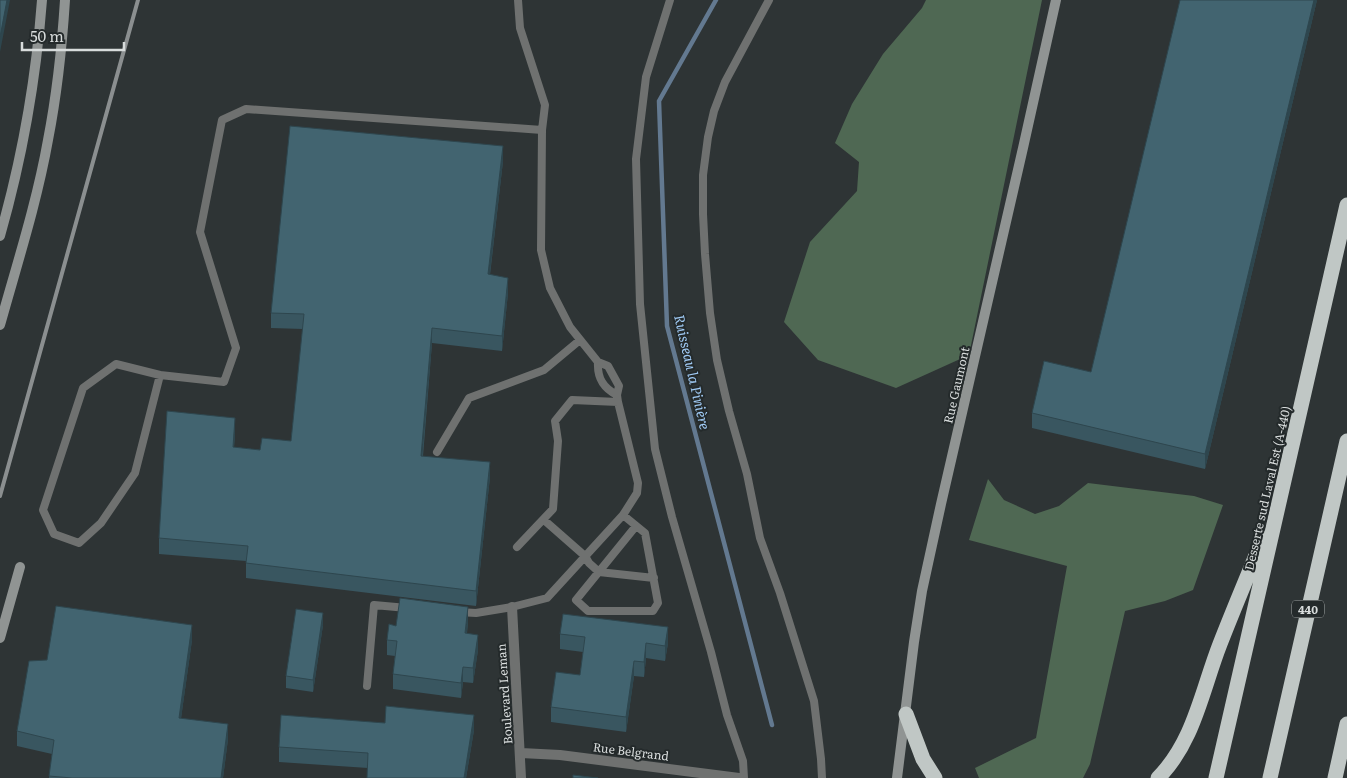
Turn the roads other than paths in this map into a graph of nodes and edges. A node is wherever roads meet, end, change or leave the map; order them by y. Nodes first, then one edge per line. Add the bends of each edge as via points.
1 (42, 0) edge
2 (65, 0) edge
3 (518, 0) edge
4 (670, 0) edge
5 (769, 0) edge
6 (1056, 0) edge
7 (542, 130) junction
8 (1347, 205) edge
9 (0, 236) edge
10 (0, 325) edge
11 (580, 340) junction
12 (598, 362) junction
13 (160, 375) junction
14 (617, 398) junction
15 (1347, 441) edge
16 (437, 452) dead end
17 (1280, 497) junction
18 (623, 515) junction
19 (544, 520) junction
20 (636, 526) junction
21 (517, 547) dead end
22 (585, 556) junction
23 (20, 567) dead end
24 (600, 572) junction
25 (654, 578) junction
26 (411, 608) edge
27 (512, 608) junction
28 (448, 611) edge
29 (0, 638) edge
30 (367, 686) dead end
31 (906, 714) junction
32 (1347, 724) edge
33 (521, 753) junction
34 (521, 778) edge
35 (739, 778) edge
36 (744, 778) edge
37 (822, 778) edge
38 (897, 778) edge
39 (935, 778) edge
40 (1158, 778) edge
41 (1216, 778) edge
42 (1270, 778) edge
43 (1334, 778) edge

1 - 9 street via 30,106
2 - 10 street via 59,74 48,141
3 - 7 lane via 520,28 545,105
4 - 36 lane via 646,77 636,159 640,304 655,449 743,761
5 - 37 lane via 725,82 714,111 703,175 702,214 717,360 760,538 814,701
6 - 31 street, Rue Gaumont via 933,539 916,625
7 - 11 lane via 540,250 550,288
7 - 13 lane via 246,109 222,120 200,232 236,348 224,382
8 - 17 highway, Desserte sud Laval Est (A-440)
11 - 12 lane
11 - 16 lane via 544,370 469,398
12 - 14 lane via 597,372 604,386
12 - 14 lane via 608,366 619,386
13 - 13 lane via 116,364 83,388 43,510 54,534 79,542 101,523 135,473
14 - 18 lane via 638,483 637,493
14 - 19 lane via 572,400 555,421 558,441 553,509
15 - 42 highway, 440
17 - 40 highway via 1219,646 1191,726 1180,750
17 - 41 highway, Desserte sud Laval Est (A-440)
18 - 20 lane
18 - 22 lane
19 - 21 lane
19 - 22 lane
20 - 24 lane
20 - 25 lane via 645,533
22 - 24 lane
22 - 27 lane via 546,598
23 - 29 street
24 - 25 lane
24 - 25 lane via 576,600 588,611 653,611 658,603
26 - 30 lane via 374,605
27 - 28 lane via 476,613
27 - 33 street, Boulevard Leman
31 - 38 street, Rue Gaumont
31 - 39 highway via 923,759
32 - 43 highway
33 - 34 street, Boulevard Leman
33 - 35 street, Rue Belgrand

